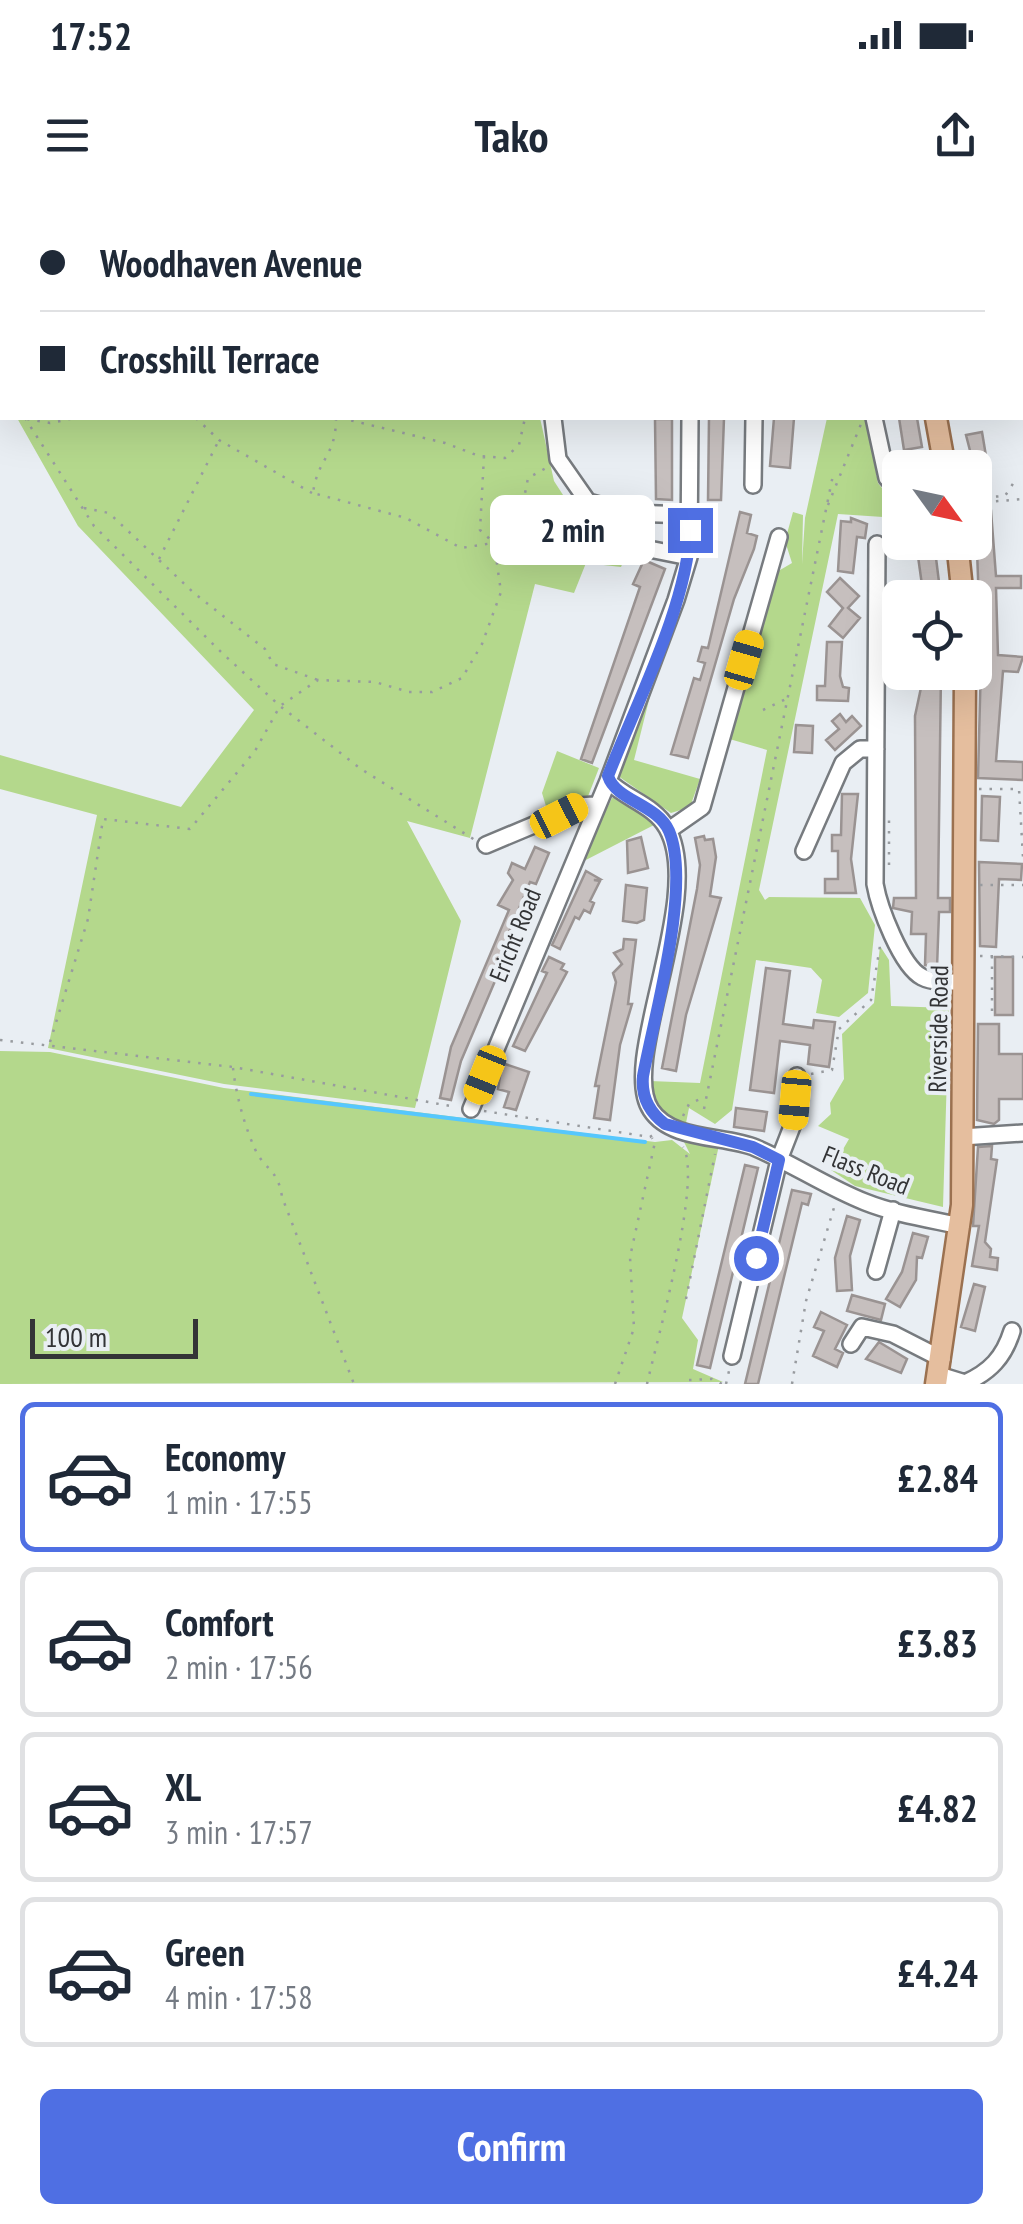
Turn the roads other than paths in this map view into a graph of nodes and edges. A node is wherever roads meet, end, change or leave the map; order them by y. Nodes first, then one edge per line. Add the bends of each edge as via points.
1 (553, 420) edge
2 (690, 420) edge
3 (754, 420) edge
4 (874, 420) edge
5 (936, 420) edge
6 (941, 450) edge
7 (882, 455) edge
8 (753, 485) dead end
9 (690, 515) junction
10 (779, 536) dead end
11 (877, 544) dead end
12 (654, 550) dead end
13 (690, 557) junction
14 (965, 690) edge
15 (876, 749) junction
16 (608, 781) junction
17 (594, 806) junction
18 (668, 830) junction
19 (486, 845) road end
20 (804, 851) dead end
21 (963, 982) junction
22 (797, 1076) road end
23 (471, 1109) road end
24 (1023, 1133) edge
25 (962, 1137) junction
26 (779, 1160) junction
27 (892, 1210) junction
28 (961, 1226) junction
29 (876, 1272) dead end
30 (1004, 1340) dead end
31 (852, 1344) dead end
32 (732, 1356) road end
33 (939, 1373) edge
34 (965, 1384) edge

1 - 9 street via 558,459 588,502 602,510
2 - 9 street
3 - 8 street
4 - 7 street
5 - 6 main road
9 - 13 street
10 - 18 street via 781,558 702,807
11 - 15 street via 869,665
12 - 13 street
13 - 16 street, Ericht Road
14 - 21 main road, Riverside Road
15 - 20 street via 860,749 843,763
15 - 21 street via 875,884 884,919 916,974
16 - 17 street, Ericht Road
16 - 18 street via 657,814
17 - 19 street via 579,806
17 - 23 street, Ericht Road
18 - 26 street, Flass Road via 677,889 642,1082 648,1105 673,1124
21 - 25 main road, Riverside Road
22 - 26 street via 793,1124
24 - 25 street
25 - 28 main road, Riverside Road
26 - 27 street, Flass Road
26 - 32 street
27 - 28 street, Flass Road
27 - 29 street
28 - 33 main road, Riverside Road
30 - 34 street via 982,1376
31 - 33 street via 862,1327 893,1334
33 - 34 street

